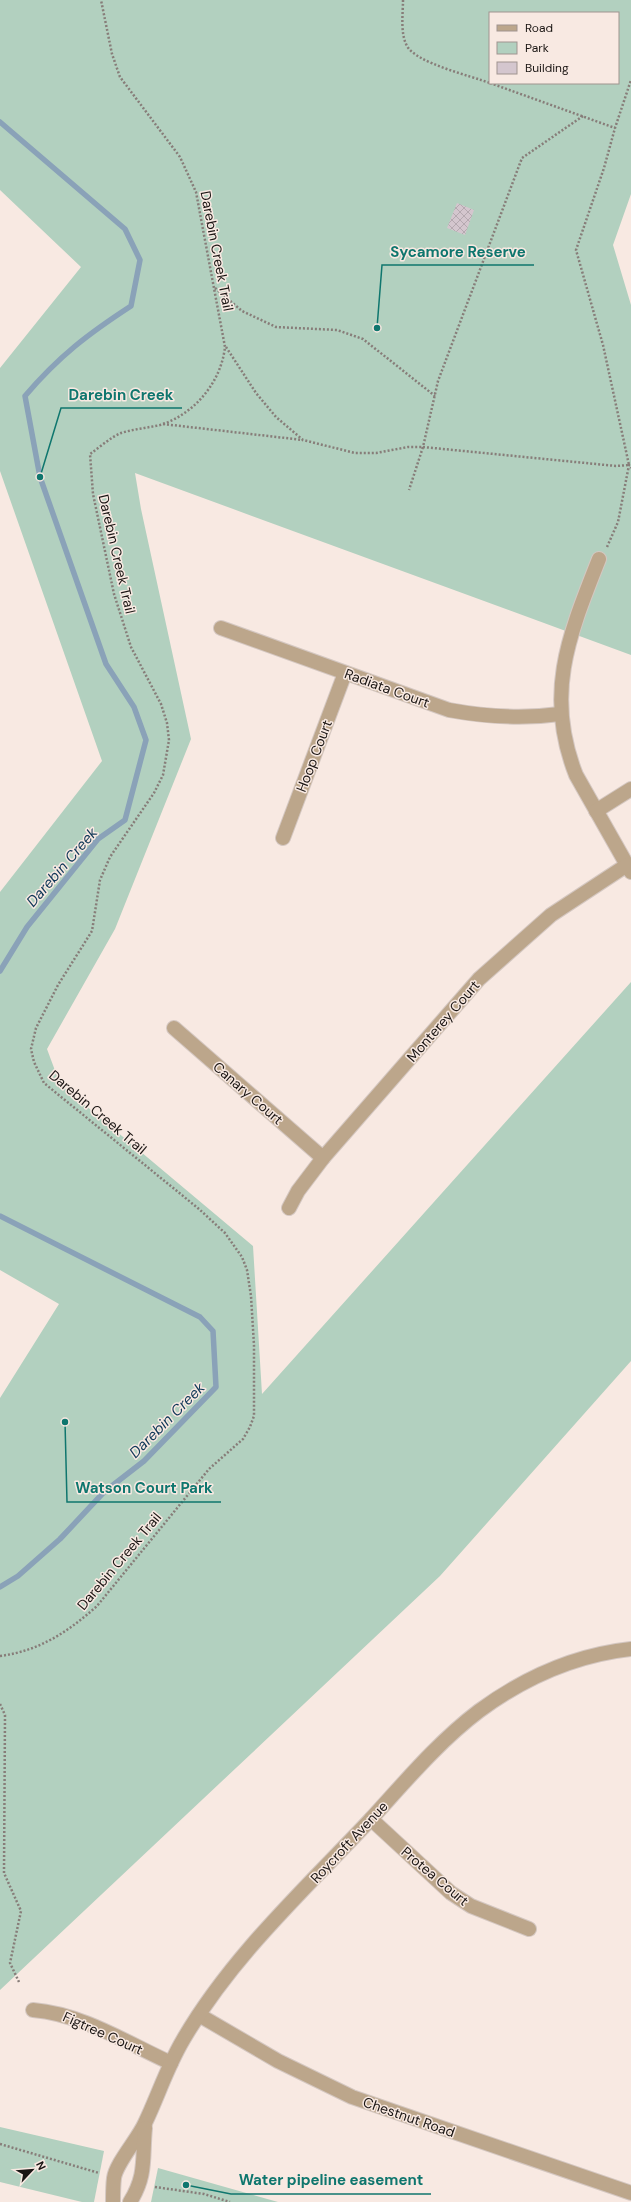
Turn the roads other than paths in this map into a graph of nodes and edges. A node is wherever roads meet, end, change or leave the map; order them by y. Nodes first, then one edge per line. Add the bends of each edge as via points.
1 (599, 559) road end
2 (221, 628) dead end
3 (345, 673) junction
4 (560, 714) junction
5 (631, 789) edge
6 (596, 811) junction
7 (283, 838) dead end
8 (629, 868) edge
9 (174, 1028) dead end
10 (323, 1158) junction
11 (289, 1208) dead end
12 (631, 1649) edge
13 (371, 1819) junction
14 (529, 1929) dead end
15 (33, 2010) dead end
16 (199, 2014) junction
17 (171, 2063) junction
18 (145, 2124) junction
19 (631, 2193) edge
20 (113, 2202) edge
21 (130, 2202) edge

1 - 4 street via 583,599 564,660
2 - 3 street, Radiata Court
3 - 4 street, Radiata Court via 449,710 516,718
3 - 7 street, Hoop Court
4 - 6 street via 569,758 581,786
5 - 6 street
6 - 8 street
8 - 10 street, Monterey Court via 551,915 479,979
9 - 10 street, Canary Court
10 - 11 street, Monterey Court via 298,1191
12 - 13 street, Roycroft Avenue via 585,1658 555,1668 501,1696 477,1712 454,1733
13 - 14 street, Protea Court via 456,1896 494,1917
13 - 16 street, Roycroft Avenue via 233,1968
15 - 17 street, Figtree Court via 54,2012 75,2019
16 - 17 street, Roycroft Avenue
16 - 19 street, Chestnut Road via 278,2061 352,2097
17 - 18 street, Roycroft Avenue
18 - 20 street, Roycroft Avenue via 114,2177
18 - 21 street, Roycroft Avenue via 143,2176

